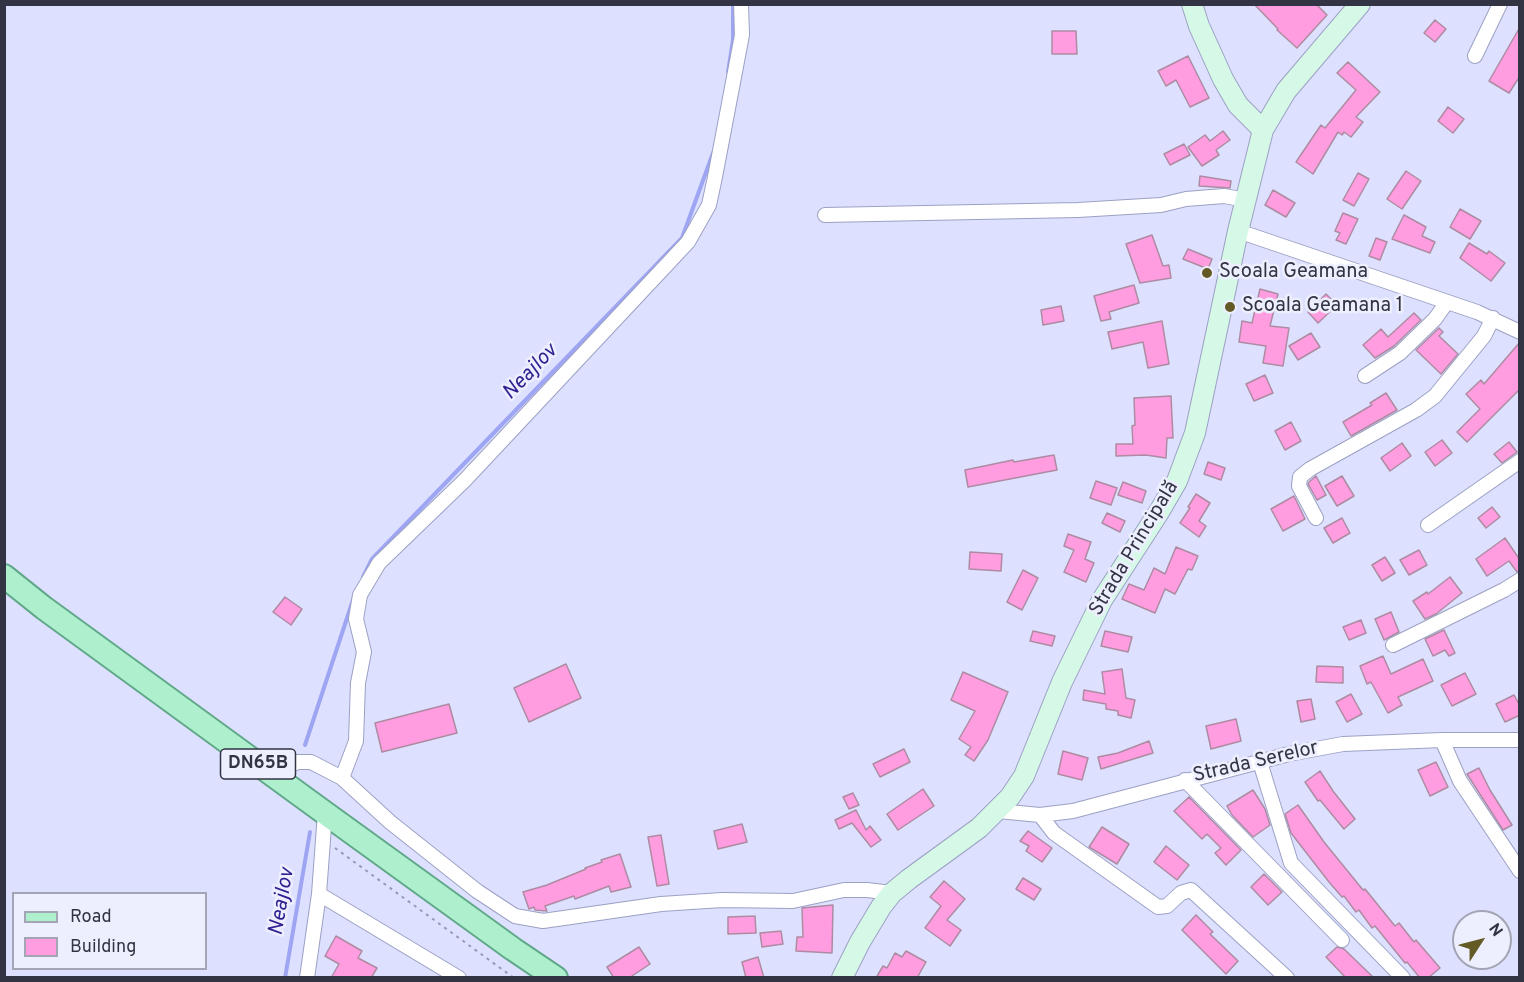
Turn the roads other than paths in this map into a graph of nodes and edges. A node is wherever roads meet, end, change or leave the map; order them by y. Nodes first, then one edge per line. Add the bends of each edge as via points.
1 (741, 4) edge
2 (1192, 4) edge
3 (1360, 4) edge
4 (1500, 4) edge
5 (1475, 56) dead end
6 (1263, 130) junction
7 (1245, 200) junction
8 (825, 215) dead end
9 (1238, 231) junction
10 (1447, 302) junction
11 (1493, 318) junction
12 (1518, 328) edge
13 (1365, 376) dead end
14 (1520, 461) edge
15 (1316, 518) dead end
16 (1428, 525) dead end
17 (4, 576) edge
18 (1520, 580) edge
19 (1393, 645) dead end
20 (1442, 740) junction
21 (1520, 740) edge
22 (1260, 762) junction
23 (273, 775) junction
24 (342, 778) junction
25 (1185, 780) junction
26 (998, 811) junction
27 (325, 813) junction
28 (1040, 815) junction
29 (1520, 871) edge
30 (892, 893) junction
31 (319, 894) junction
32 (1342, 940) dead end
33 (307, 978) edge
34 (459, 978) edge
35 (556, 978) edge
36 (842, 978) edge
37 (1287, 978) edge
38 (1404, 978) edge

1 - 24 street via 742,34 709,205 687,242 465,480 379,563 360,595 356,619 364,652 358,683 356,741
2 - 6 main road via 1223,79 1238,105
3 - 6 main road, Strada Principală via 1286,91
4 - 5 street
6 - 7 main road, Strada Principală
7 - 8 street via 1224,196 1078,210
7 - 9 main road, Strada Principală
9 - 10 street
9 - 26 main road, Strada Principală via 1195,433 1177,481 1102,600 1062,682 1028,767
10 - 11 street
10 - 13 street via 1400,353
11 - 12 street
11 - 15 street via 1484,336 1435,396 1300,477 1299,486
14 - 16 street
17 - 23 main road, DN65B
18 - 19 street
20 - 21 street, Strada Serelor
20 - 22 street, Strada Serelor via 1343,744
20 - 29 street via 1460,780
22 - 25 street, Strada Serelor
22 - 38 street via 1291,863
23 - 24 street via 297,762 311,762
23 - 27 main road, DN65B
24 - 30 street via 399,829 515,916 543,921 661,904 794,901 844,890
25 - 28 street, Strada Serelor via 1073,811
25 - 32 street
26 - 28 street, Strada Serelor
26 - 30 main road, Strada Principală
27 - 31 street
27 - 35 main road, DN65B
28 - 37 street via 1054,833 1158,907 1167,906 1181,893 1191,890
30 - 36 main road, Strada Principală
31 - 33 street
31 - 34 street

